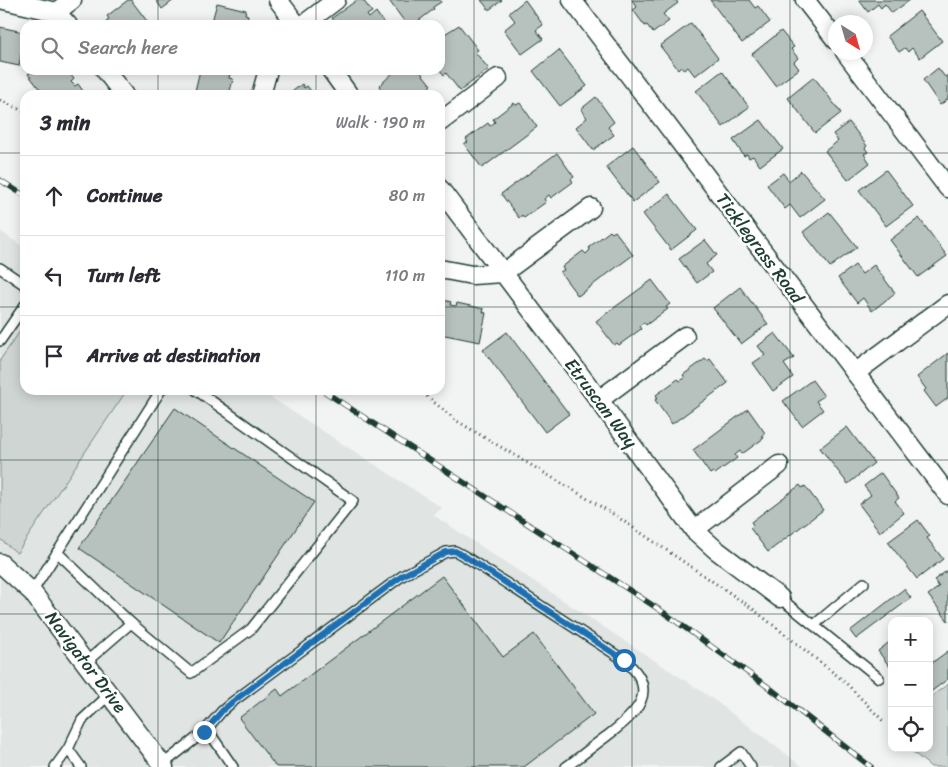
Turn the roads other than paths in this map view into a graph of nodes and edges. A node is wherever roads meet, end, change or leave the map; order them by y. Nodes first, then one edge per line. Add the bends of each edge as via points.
1 (4, 0) edge
2 (72, 0) edge
3 (336, 0) edge
4 (572, 0) edge
5 (805, 0) edge
6 (281, 11) edge
7 (62, 18) edge
8 (291, 20) edge
9 (310, 20) edge
10 (828, 30) edge
11 (851, 60) edge
12 (109, 75) edge
13 (267, 75) edge
14 (335, 75) edge
15 (498, 78) dead end
16 (120, 90) edge
17 (262, 90) edge
18 (345, 90) edge
19 (445, 118) edge
20 (948, 188) edge
21 (445, 196) edge
22 (590, 208) dead end
23 (0, 268) edge
24 (445, 270) edge
25 (503, 273) junction
26 (20, 282) edge
27 (948, 304) edge
28 (20, 312) edge
29 (685, 336) dead end
30 (0, 341) edge
31 (855, 373) junction
32 (158, 395) edge
33 (203, 395) edge
34 (600, 400) junction
35 (779, 465) dead end
36 (948, 496) edge
37 (694, 530) junction
38 (57, 552) junction
39 (0, 564) edge
40 (864, 583) dead end
41 (32, 592) junction
42 (780, 598) joint
43 (131, 623) junction
44 (814, 626) junction
45 (86, 662) junction
46 (879, 678) dead end
47 (110, 694) junction
48 (207, 729) junction
49 (68, 749) junction
50 (163, 766) edge
51 (55, 767) edge
52 (81, 767) edge
53 (234, 767) edge
54 (566, 767) edge
55 (721, 767) edge
56 (752, 767) edge

1 - 7 street
2 - 7 street
3 - 9 street
4 - 31 street, Ticklegrass Road
5 - 10 street
6 - 8 street
11 - 20 street
12 - 16 street
13 - 17 street
14 - 18 street
15 - 19 street
21 - 25 street, Etruscan Way
22 - 25 street
23 - 26 lane
24 - 25 street via 472,275
25 - 34 street, Etruscan Way
27 - 31 street
28 - 30 lane
29 - 34 street
31 - 36 street, Ticklegrass Road
32 - 38 lane
33 - 43 lane via 353,501 251,629 191,673
34 - 37 street, Etruscan Way
35 - 37 street
37 - 42 street, Etruscan Way
38 - 41 lane
38 - 43 lane
39 - 41 street, Navigator Drive
40 - 44 lane
41 - 45 street, Navigator Drive
42 - 44 lane
43 - 45 lane
44 - 46 lane
45 - 47 street, Navigator Drive
47 - 49 lane via 82,720
47 - 50 street, Navigator Drive
48 - 50 lane
48 - 53 lane
48 - 54 lane via 231,703 402,576 446,552 455,551 624,660 637,672 644,691 638,710
49 - 51 lane
49 - 52 lane
55 - 56 lane via 740,752

